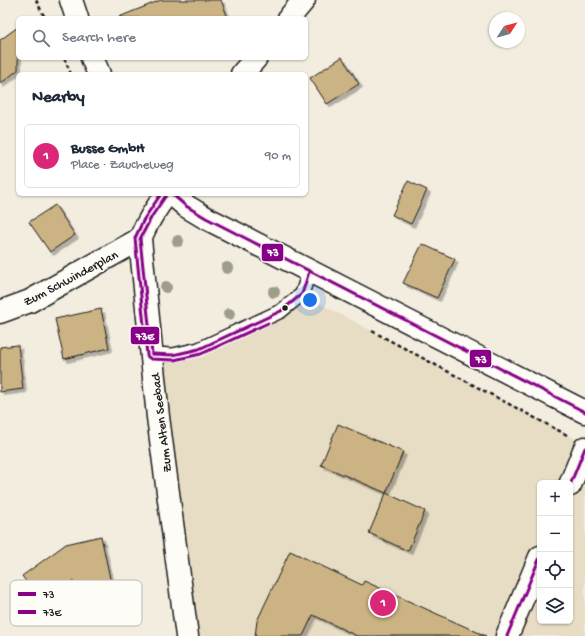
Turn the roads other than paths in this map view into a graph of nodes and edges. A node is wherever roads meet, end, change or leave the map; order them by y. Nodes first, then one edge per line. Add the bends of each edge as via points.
1 (71, 0) edge
2 (304, 0) edge
3 (76, 16) edge
4 (291, 16) edge
5 (93, 60) edge
6 (254, 60) edge
7 (98, 72) edge
8 (244, 72) edge
9 (165, 196) edge
10 (174, 196) edge
11 (140, 239) junction
12 (309, 272) junction
13 (0, 312) edge
14 (152, 354) junction
15 (585, 412) edge
16 (585, 448) edge
17 (572, 480) edge
18 (537, 564) edge
19 (187, 636) edge
20 (507, 636) edge

1 - 3 street
2 - 4 street
5 - 7 street
6 - 8 street
9 - 11 street, Zum Alten Seebad via 153,211
10 - 12 street via 206,218
11 - 13 street, Zum Schwinderplan via 30,301
11 - 14 street, Zum Alten Seebad
12 - 14 lane via 302,294 281,311 199,349 173,355
12 - 15 street
14 - 19 street, Zum Alten Seebad
16 - 17 street
18 - 20 street

